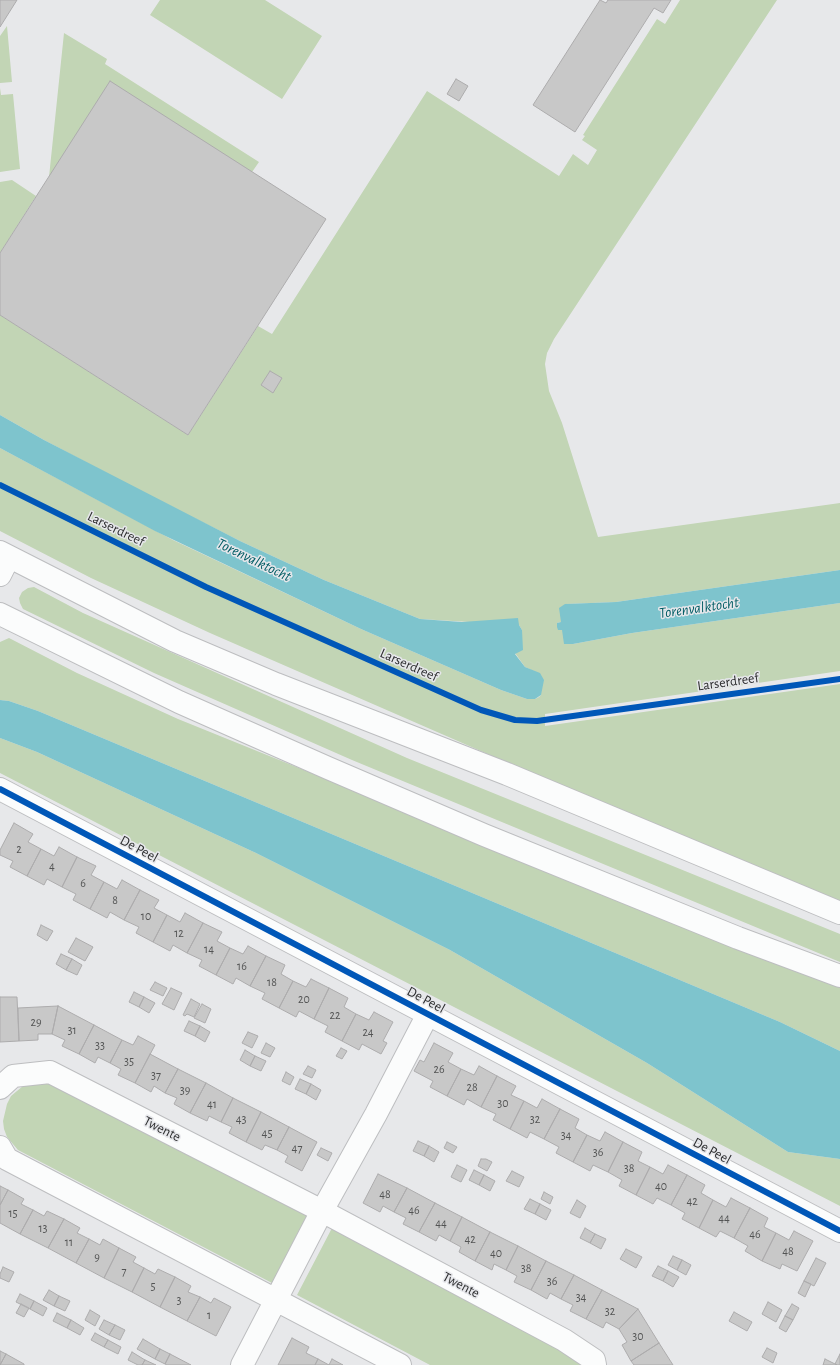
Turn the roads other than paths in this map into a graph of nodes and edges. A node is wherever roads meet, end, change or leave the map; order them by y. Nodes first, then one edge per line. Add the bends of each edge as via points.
1 (3, 561) edge
2 (0, 614) edge
3 (0, 789) edge
4 (840, 913) edge
5 (840, 976) edge
6 (428, 1014) junction
7 (0, 1088) edge
8 (0, 1146) edge
9 (322, 1211) junction
10 (840, 1231) edge
11 (276, 1300) junction
12 (242, 1365) edge
13 (400, 1365) edge
14 (595, 1365) edge

1 - 4 street via 175,642 507,774
2 - 5 street via 179,702 335,771 484,835 738,938
3 - 6 street, De Peel
6 - 9 street
6 - 10 street, De Peel
7 - 9 street, Twente via 13,1076 50,1072
8 - 11 street via 7,1159
9 - 11 street
9 - 14 street, Twente via 564,1340 594,1360
11 - 12 street
11 - 13 street

